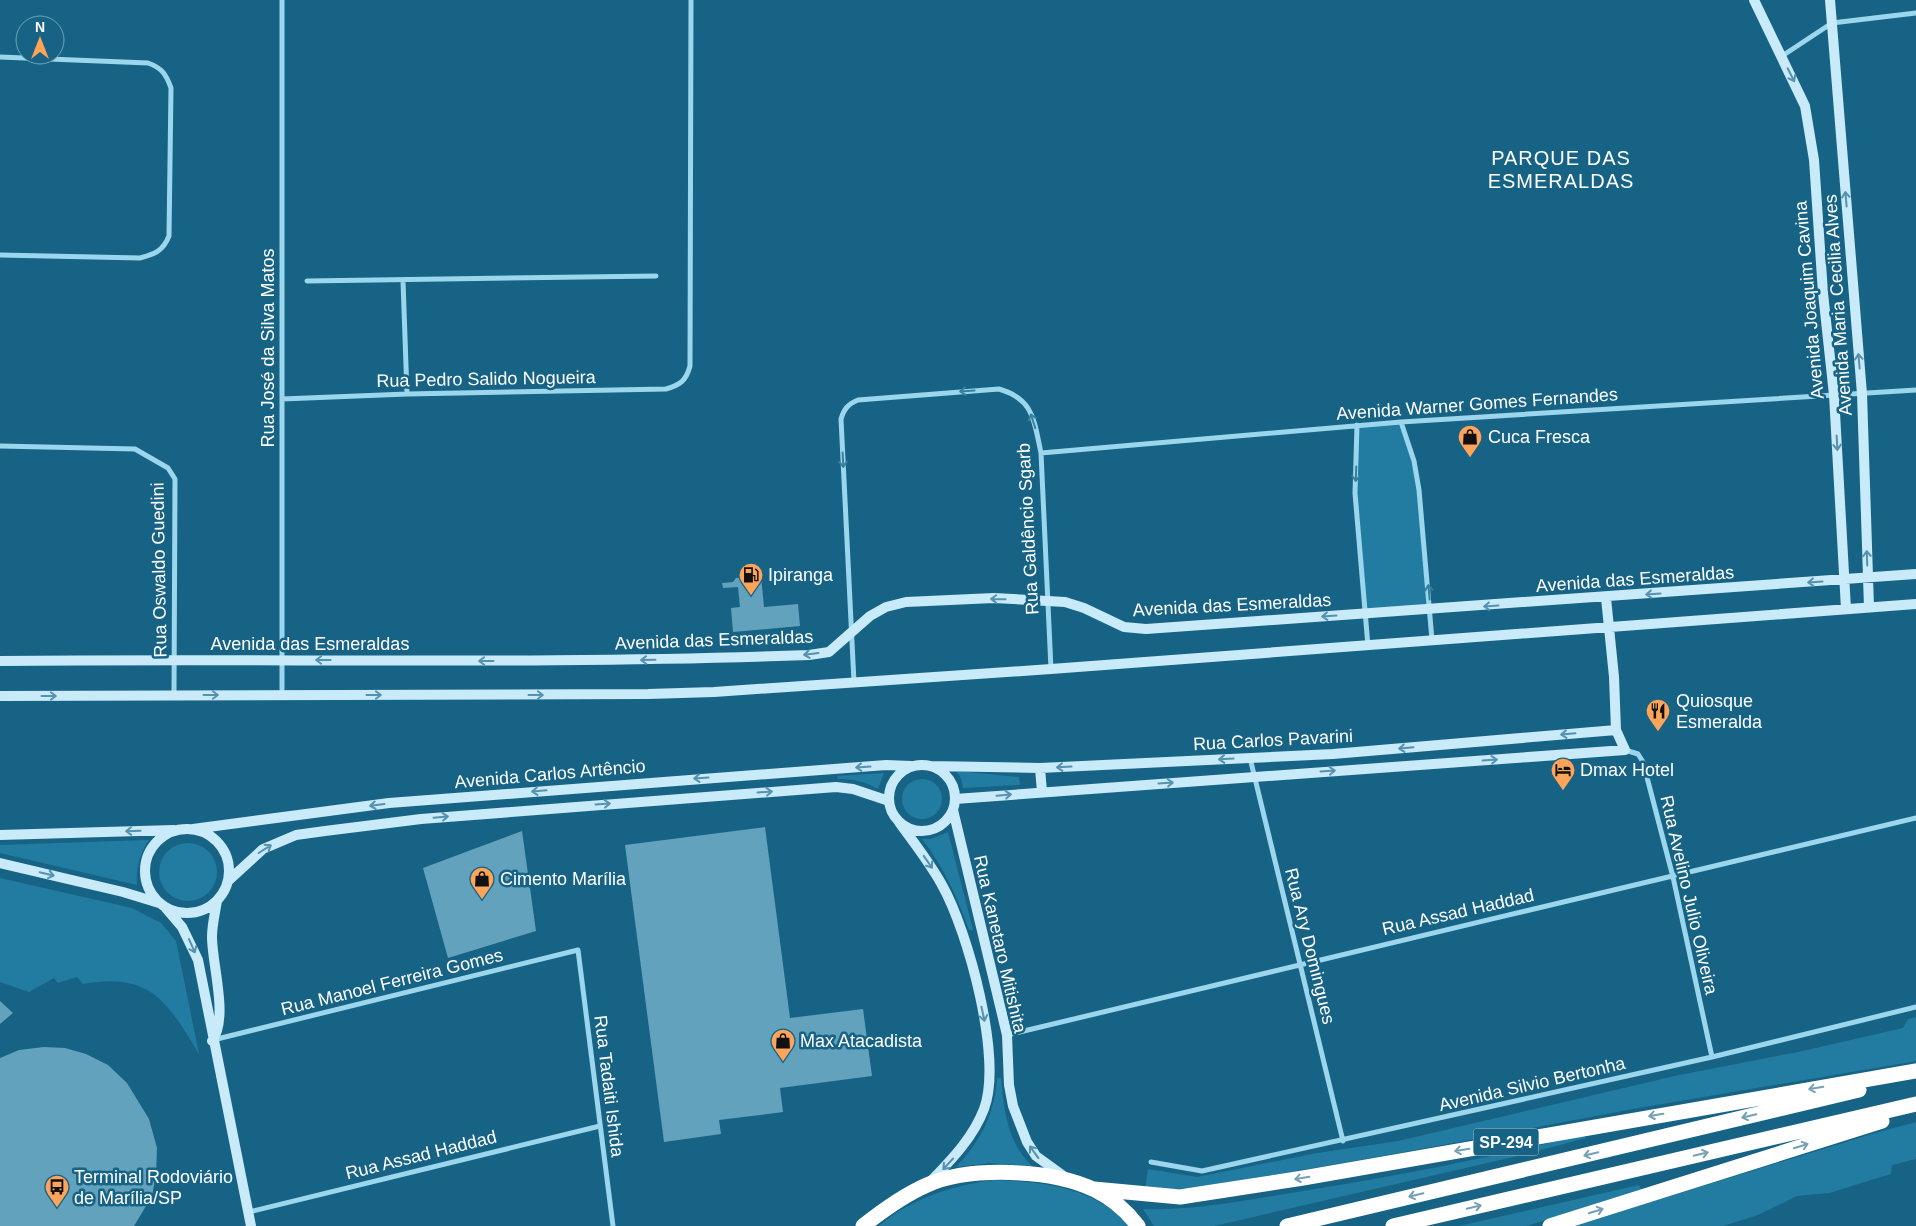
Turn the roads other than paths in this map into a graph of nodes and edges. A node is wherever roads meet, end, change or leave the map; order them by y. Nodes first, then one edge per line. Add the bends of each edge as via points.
1 (282, 0) edge
2 (691, 0) edge
3 (1754, 0) edge
4 (1830, 0) edge
5 (1916, 13) edge
6 (1832, 23) junction
7 (1782, 56) junction
8 (0, 57) edge
9 (0, 255) edge
10 (656, 276) dead end
11 (403, 280) junction
12 (307, 281) dead end
13 (1916, 390) edge
14 (407, 394) junction
15 (1862, 394) junction
16 (1834, 395) junction
17 (282, 398) junction
18 (1401, 422) junction
19 (1357, 425) junction
20 (0, 446) edge
21 (1041, 453) junction
22 (1916, 574) edge
23 (1868, 578) junction
24 (1844, 580) junction
25 (1606, 598) junction
26 (1046, 601) junction
27 (1916, 604) edge
28 (1869, 607) junction
29 (1846, 608) junction
30 (1431, 610) junction
31 (1364, 614) junction
32 (1609, 626) junction
33 (851, 632) junction
34 (1432, 641) junction
35 (1368, 646) junction
36 (174, 659) junction
37 (281, 660) junction
38 (0, 661) edge
39 (1051, 669) junction
40 (854, 682) junction
41 (174, 695) junction
42 (0, 696) edge
43 (282, 696) junction
44 (1616, 730) junction
45 (1625, 750) junction
46 (1250, 758) junction
47 (911, 766) junction
48 (930, 766) junction
49 (1040, 768) junction
50 (1253, 777) junction
51 (1042, 792) junction
52 (889, 801) junction
53 (954, 804) junction
54 (1916, 818) edge
55 (899, 822) junction
56 (182, 830) junction
57 (193, 830) junction
58 (0, 835) edge
59 (0, 863) edge
60 (1673, 877) junction
61 (228, 881) junction
62 (217, 902) junction
63 (163, 905) junction
64 (578, 950) joint
65 (1300, 962) junction
66 (1916, 1007) edge
67 (1007, 1035) junction
68 (212, 1040) junction
69 (1712, 1057) junction
70 (1916, 1070) edge
71 (1916, 1077) edge
72 (1916, 1104) edge
73 (1916, 1110) edge
74 (600, 1126) junction
75 (1343, 1141) junction
76 (1152, 1162) dead end
77 (1072, 1181) junction
78 (928, 1184) junction
79 (1094, 1190) junction
80 (249, 1212) junction
81 (251, 1226) edge
82 (614, 1226) edge
83 (863, 1226) edge
84 (1138, 1226) edge
85 (1287, 1226) edge
86 (1393, 1226) edge
87 (1550, 1226) edge

1 - 17 street, Rua José da Silva Matos
2 - 14 street, Rua Pedro Salido Nogueira via 690,366 686,378 679,385 666,389
3 - 7 main road, Avenida Joaquim Cavina
4 - 6 main road, Avenida Maria Cecilia Alves
5 - 6 street
6 - 7 street
15 -> 6 main road, Avenida Maria Cecilia Alves
7 -> 16 main road, Avenida Joaquim Cavina via 1805,106 1814,160
8 - 9 street via 148,63 159,67 171,88 169,236 165,246 156,254 140,258
10 - 11 street
11 - 12 street
11 - 14 street
13 - 15 street, Avenida Warner Gomes Fernandes
14 - 17 street, Rua Pedro Salido Nogueira
15 - 16 street, Avenida Warner Gomes Fernandes
23 -> 15 main road, Avenida Maria Cecilia Alves
16 - 18 street, Avenida Warner Gomes Fernandes
16 -> 24 main road, Avenida Joaquim Cavina
17 - 37 street, Rua José da Silva Matos
18 - 19 street, Avenida Warner Gomes Fernandes
30 -> 18 street via 1419,490
19 - 21 street, Avenida Warner Gomes Fernandes
19 -> 31 street via 1355,493
20 - 36 street, Rua Oswaldo Guedini via 135,449 168,468 175,479
21 - 26 street, Rua Galdêncio Sgarb
21 -> 33 street, Rua Galdêncio Sgarb via 1034,419 1015,393 999,389 858,400 849,404 841,419
22 - 23 main road, Avenida das Esmeraldas
23 - 24 main road, Avenida das Esmeraldas
23 - 28 main road, Avenida Maria Cecilia Alves
24 -> 25 main road, Avenida das Esmeraldas
24 - 29 main road, Avenida Joaquim Cavina
25 -> 30 main road, Avenida das Esmeraldas
25 - 32 main road
31 -> 26 main road, Avenida das Esmeraldas via 1146,629 1124,627 1065,602
26 -> 33 main road, Avenida das Esmeraldas via 994,598 906,602 886,607
26 - 39 street, Rua Galdêncio Sgarb
27 - 28 main road
28 - 29 main road
29 - 32 main road
30 - 31 main road, Avenida das Esmeraldas
30 - 34 street
31 - 35 street
32 - 34 main road
32 - 44 main road
33 -> 37 main road, Avenida das Esmeraldas via 828,652 809,655 551,661
33 - 40 street
34 - 35 main road
35 - 39 main road
36 - 37 main road, Avenida das Esmeraldas
36 - 38 main road, Avenida das Esmeraldas
36 - 41 street, Rua Oswaldo Guedini
37 - 43 street, Rua José da Silva Matos
39 - 40 main road
43 -> 40 main road via 648,694
42 -> 41 main road
41 -> 43 main road
44 - 45 main road
44 -> 46 main road, Rua Carlos Pavarini
50 -> 45 main road, Rua Carlos Pavarini
45 - 60 street, Rua Avelino Julio Oliveira via 1638,754 1643,762
46 -> 49 main road, Rua Carlos Pavarini
46 - 50 street, Rua Ary Domingues
47 - 48 main road
47 - 52 main road via 894,780
47 -> 57 main road, Avenida Carlos Artêncio via 886,765 399,803
48 - 49 main road, Rua Carlos Pavarini
48 - 53 main road via 949,778
49 - 51 main road
51 -> 50 main road, Rua Carlos Pavarini
50 - 65 street, Rua Ary Domingues
53 -> 51 main road, Rua Carlos Pavarini
52 - 55 main road
61 -> 52 main road, Avenida Carlos Artêncio via 263,849 281,840 325,830 421,819 836,787
53 - 55 main road via 944,823 930,830 919,831
53 - 67 main road, Rua Kanetaro Mitishita
54 - 60 street, Rua Assad Haddad
55 -> 78 main road, Rua Kanetaro Mitishita via 943,886 961,928 984,1019 990,1079 984,1108 976,1126 952,1160
56 - 57 main road
56 -> 58 main road
56 - 63 main road via 160,839 147,860 147,884
57 - 61 main road via 214,839 222,847 228,858
59 -> 63 main road via 124,892
60 - 65 street, Rua Assad Haddad
60 - 69 street, Rua Avelino Julio Oliveira
61 - 62 main road
62 - 63 main road via 192,913 177,912
62 - 68 main road via 212,934 220,1018 218,1033
63 -> 68 main road via 182,927 198,960
64 - 68 street, Rua Manoel Ferreira Gomes
64 - 74 street, Rua Tadaiti Ishida
65 - 67 street, Rua Assad Haddad
65 - 75 street, Rua Ary Domingues
66 - 69 street, Avenida Silvio Bertonha
77 -> 67 main road, Rua Kanetaro Mitishita via 1036,1156 1019,1125 1009,1086
68 - 80 main road
69 - 75 street, Avenida Silvio Bertonha
70 -> 79 highway, SP-294 via 1180,1197
71 -> 85 highway, SP-294
86 -> 72 highway
87 -> 73 highway
74 - 80 street, Rua Assad Haddad
74 - 82 street, Rua Tadaiti Ishida
75 - 76 street, Avenida Silvio Bertonha via 1202,1171
77 - 78 highway via 1001,1172 963,1175
77 - 79 highway
78 - 83 highway via 880,1212
79 - 84 highway via 1126,1211
80 - 81 main road

